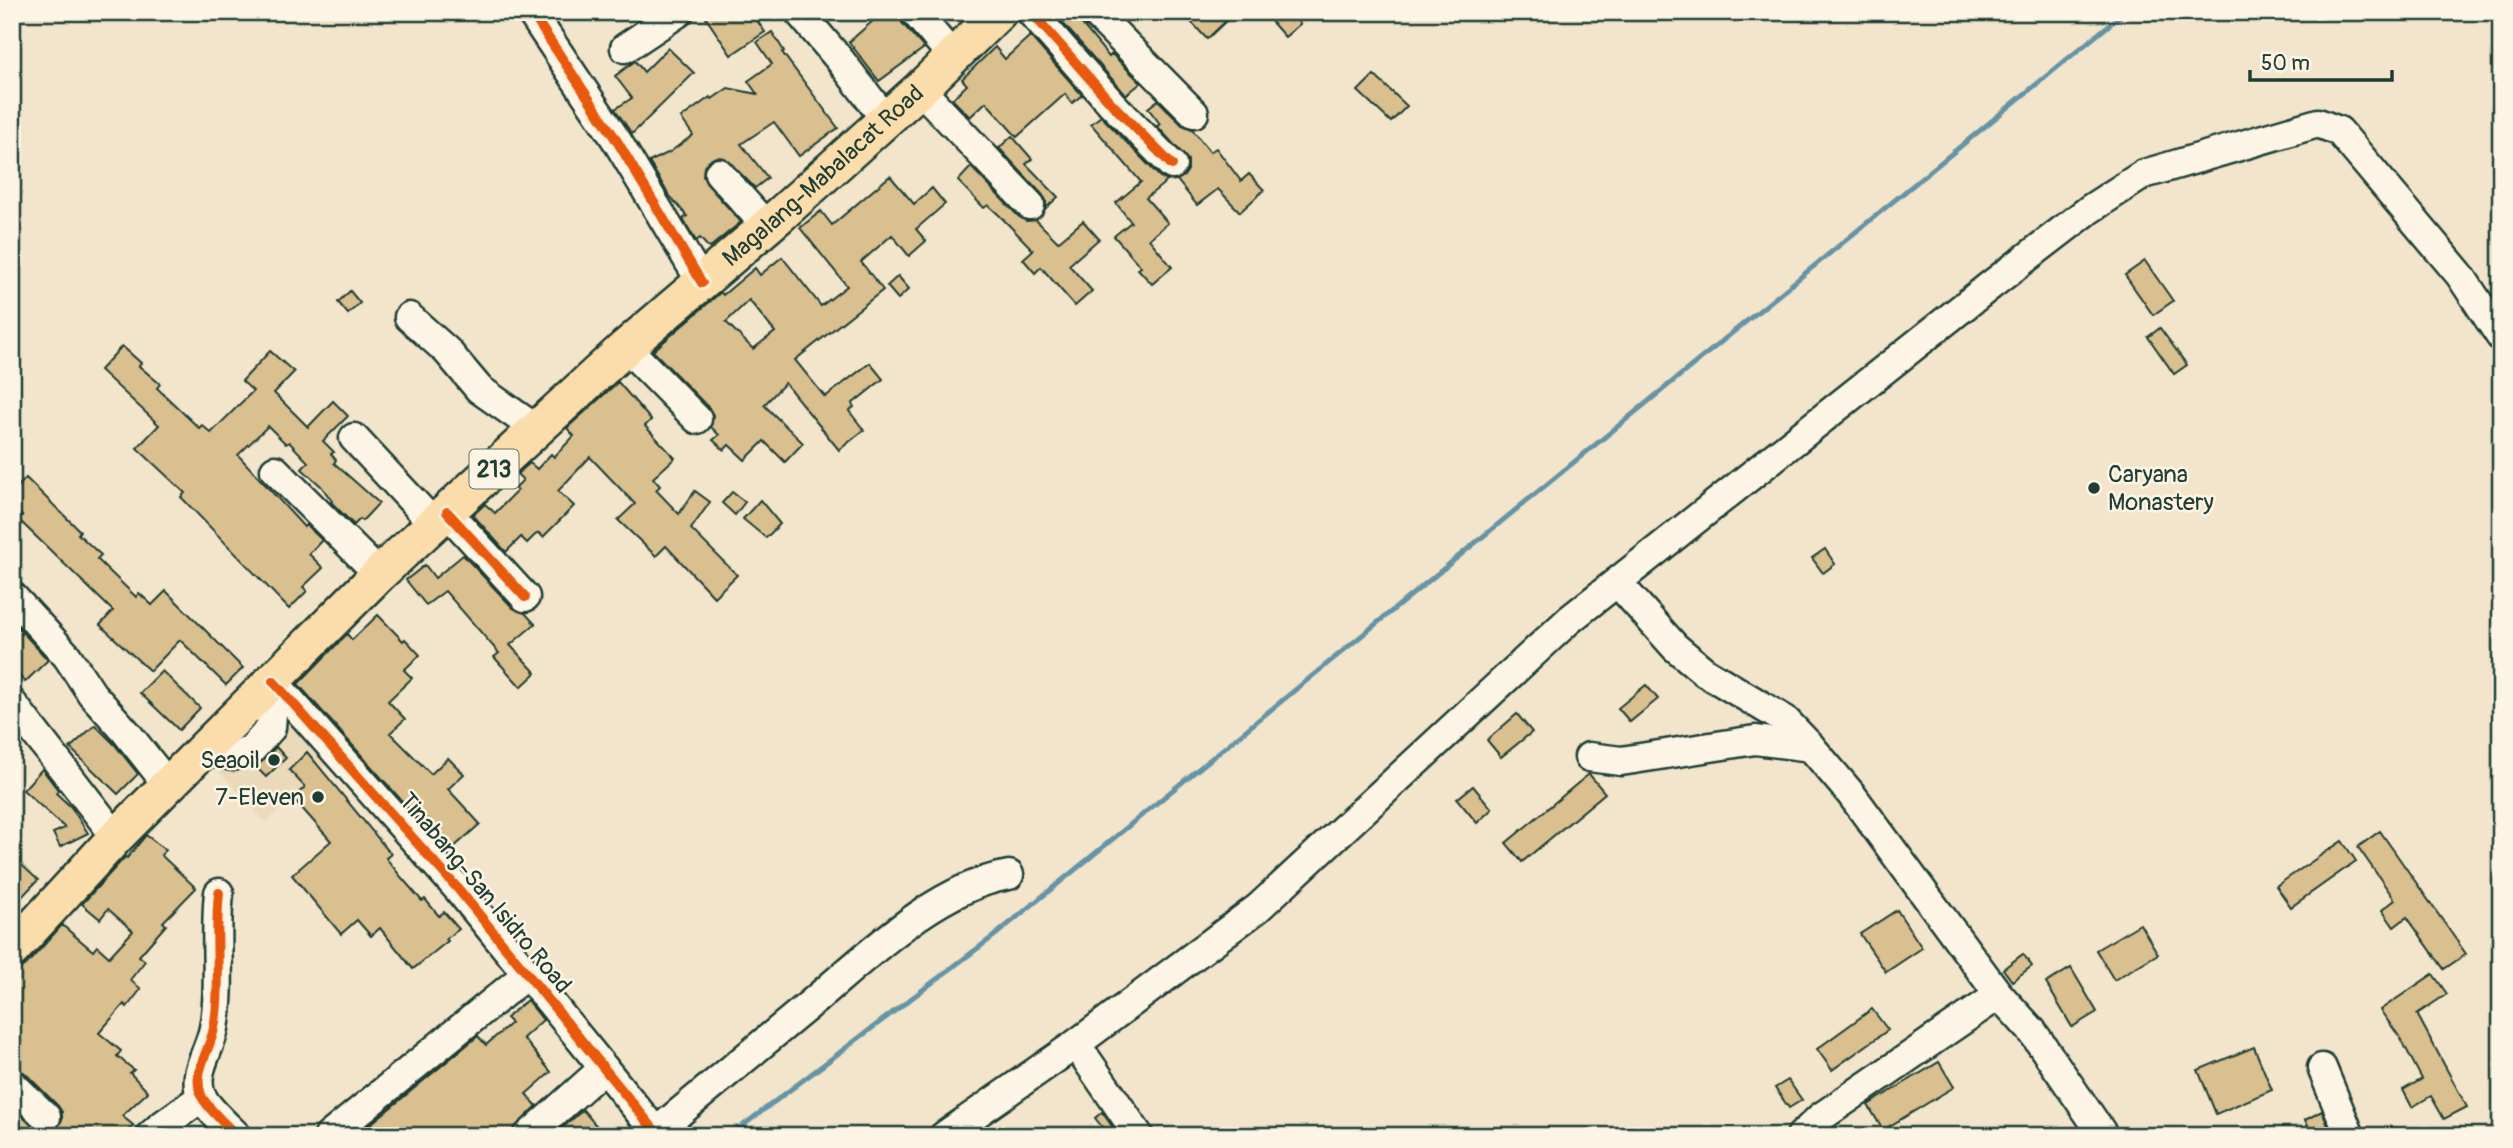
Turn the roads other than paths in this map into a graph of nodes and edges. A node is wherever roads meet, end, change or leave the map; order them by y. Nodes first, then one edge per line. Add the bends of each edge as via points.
1 (531, 12) edge
2 (679, 12) edge
3 (799, 12) edge
4 (915, 12) edge
5 (999, 12) edge
6 (1031, 12) edge
7 (1094, 12) edge
8 (625, 48) dead end
9 (953, 57) junction
10 (920, 89) junction
11 (1194, 113) dead end
12 (886, 120) junction
13 (1172, 165) dead end
14 (719, 173) dead end
15 (1030, 205) dead end
16 (766, 227) junction
17 (702, 283) junction
18 (409, 317) dead end
19 (2501, 337) edge
20 (626, 347) junction
21 (697, 419) dead end
22 (536, 429) junction
23 (354, 438) dead end
24 (275, 470) dead end
25 (440, 518) junction
26 (379, 574) junction
27 (1617, 582) junction
28 (12, 596) edge
29 (525, 597) dead end
30 (267, 687) junction
31 (12, 704) edge
32 (1811, 747) junction
33 (1589, 757) dead end
34 (168, 785) junction
35 (116, 837) junction
36 (1009, 875) dead end
37 (219, 893) dead end
38 (12, 950) edge
39 (527, 974) junction
40 (1999, 995) junction
41 (1076, 1044) junction
42 (604, 1068) junction
43 (2322, 1068) dead end
44 (12, 1084) edge
45 (202, 1097) junction
46 (46, 1117) dead end
47 (658, 1134) edge
48 (150, 1136) edge
49 (237, 1136) edge
50 (329, 1136) edge
51 (527, 1136) edge
52 (944, 1136) edge
53 (1139, 1136) edge
54 (1801, 1136) edge
55 (2105, 1136) edge
56 (2350, 1136) edge

1 - 17 street via 617,141
2 - 8 street
3 - 12 street
4 - 9 street
5 - 9 main road, Magalang-Mabalacat Road / 213
6 - 13 street
7 - 11 street
9 - 10 main road, Magalang-Mabalacat Road / 213
10 - 12 main road, Magalang-Mabalacat Road / 213
10 - 15 street
12 - 16 main road, Magalang-Mabalacat Road / 213
14 - 16 street
16 - 17 main road, Magalang-Mabalacat Road / 213
17 - 20 main road, Magalang-Mabalacat Road / 213
18 - 22 street via 447,351 479,389
19 - 27 street via 2460,275 2339,131 2318,123 2144,174 2101,202
20 - 21 street
20 - 22 main road, Magalang-Mabalacat Road / 213
22 - 25 main road, Magalang-Mabalacat Road / 213
23 - 25 street
24 - 26 street
25 - 26 main road, Magalang-Mabalacat Road / 213
25 - 29 street
26 - 30 main road, Magalang-Mabalacat Road / 213
27 - 32 street via 1704,672 1785,720
27 - 41 street via 1569,620 1258,908
28 - 34 street via 67,656 92,694
30 - 34 main road, Magalang-Mabalacat Road / 213
30 - 39 street, Tinabang-San Isidro Road via 459,890
31 - 35 street
32 - 33 street via 1755,740 1621,761
32 - 40 street
34 - 35 main road, Magalang-Mabalacat Road / 213
35 - 38 main road, Magalang-Mabalacat Road / 213
36 - 47 street via 985,879 943,898
37 - 45 street via 217,999 214,1029 198,1080
39 - 42 street, Tinabang-San Isidro Road
39 - 50 street
40 - 54 street via 1821,1117
40 - 55 street via 2032,1031
41 - 52 street
41 - 53 street
42 - 47 street, Tinabang-San Isidro Road
42 - 51 street
43 - 56 street
44 - 46 street
45 - 48 street
45 - 49 street

